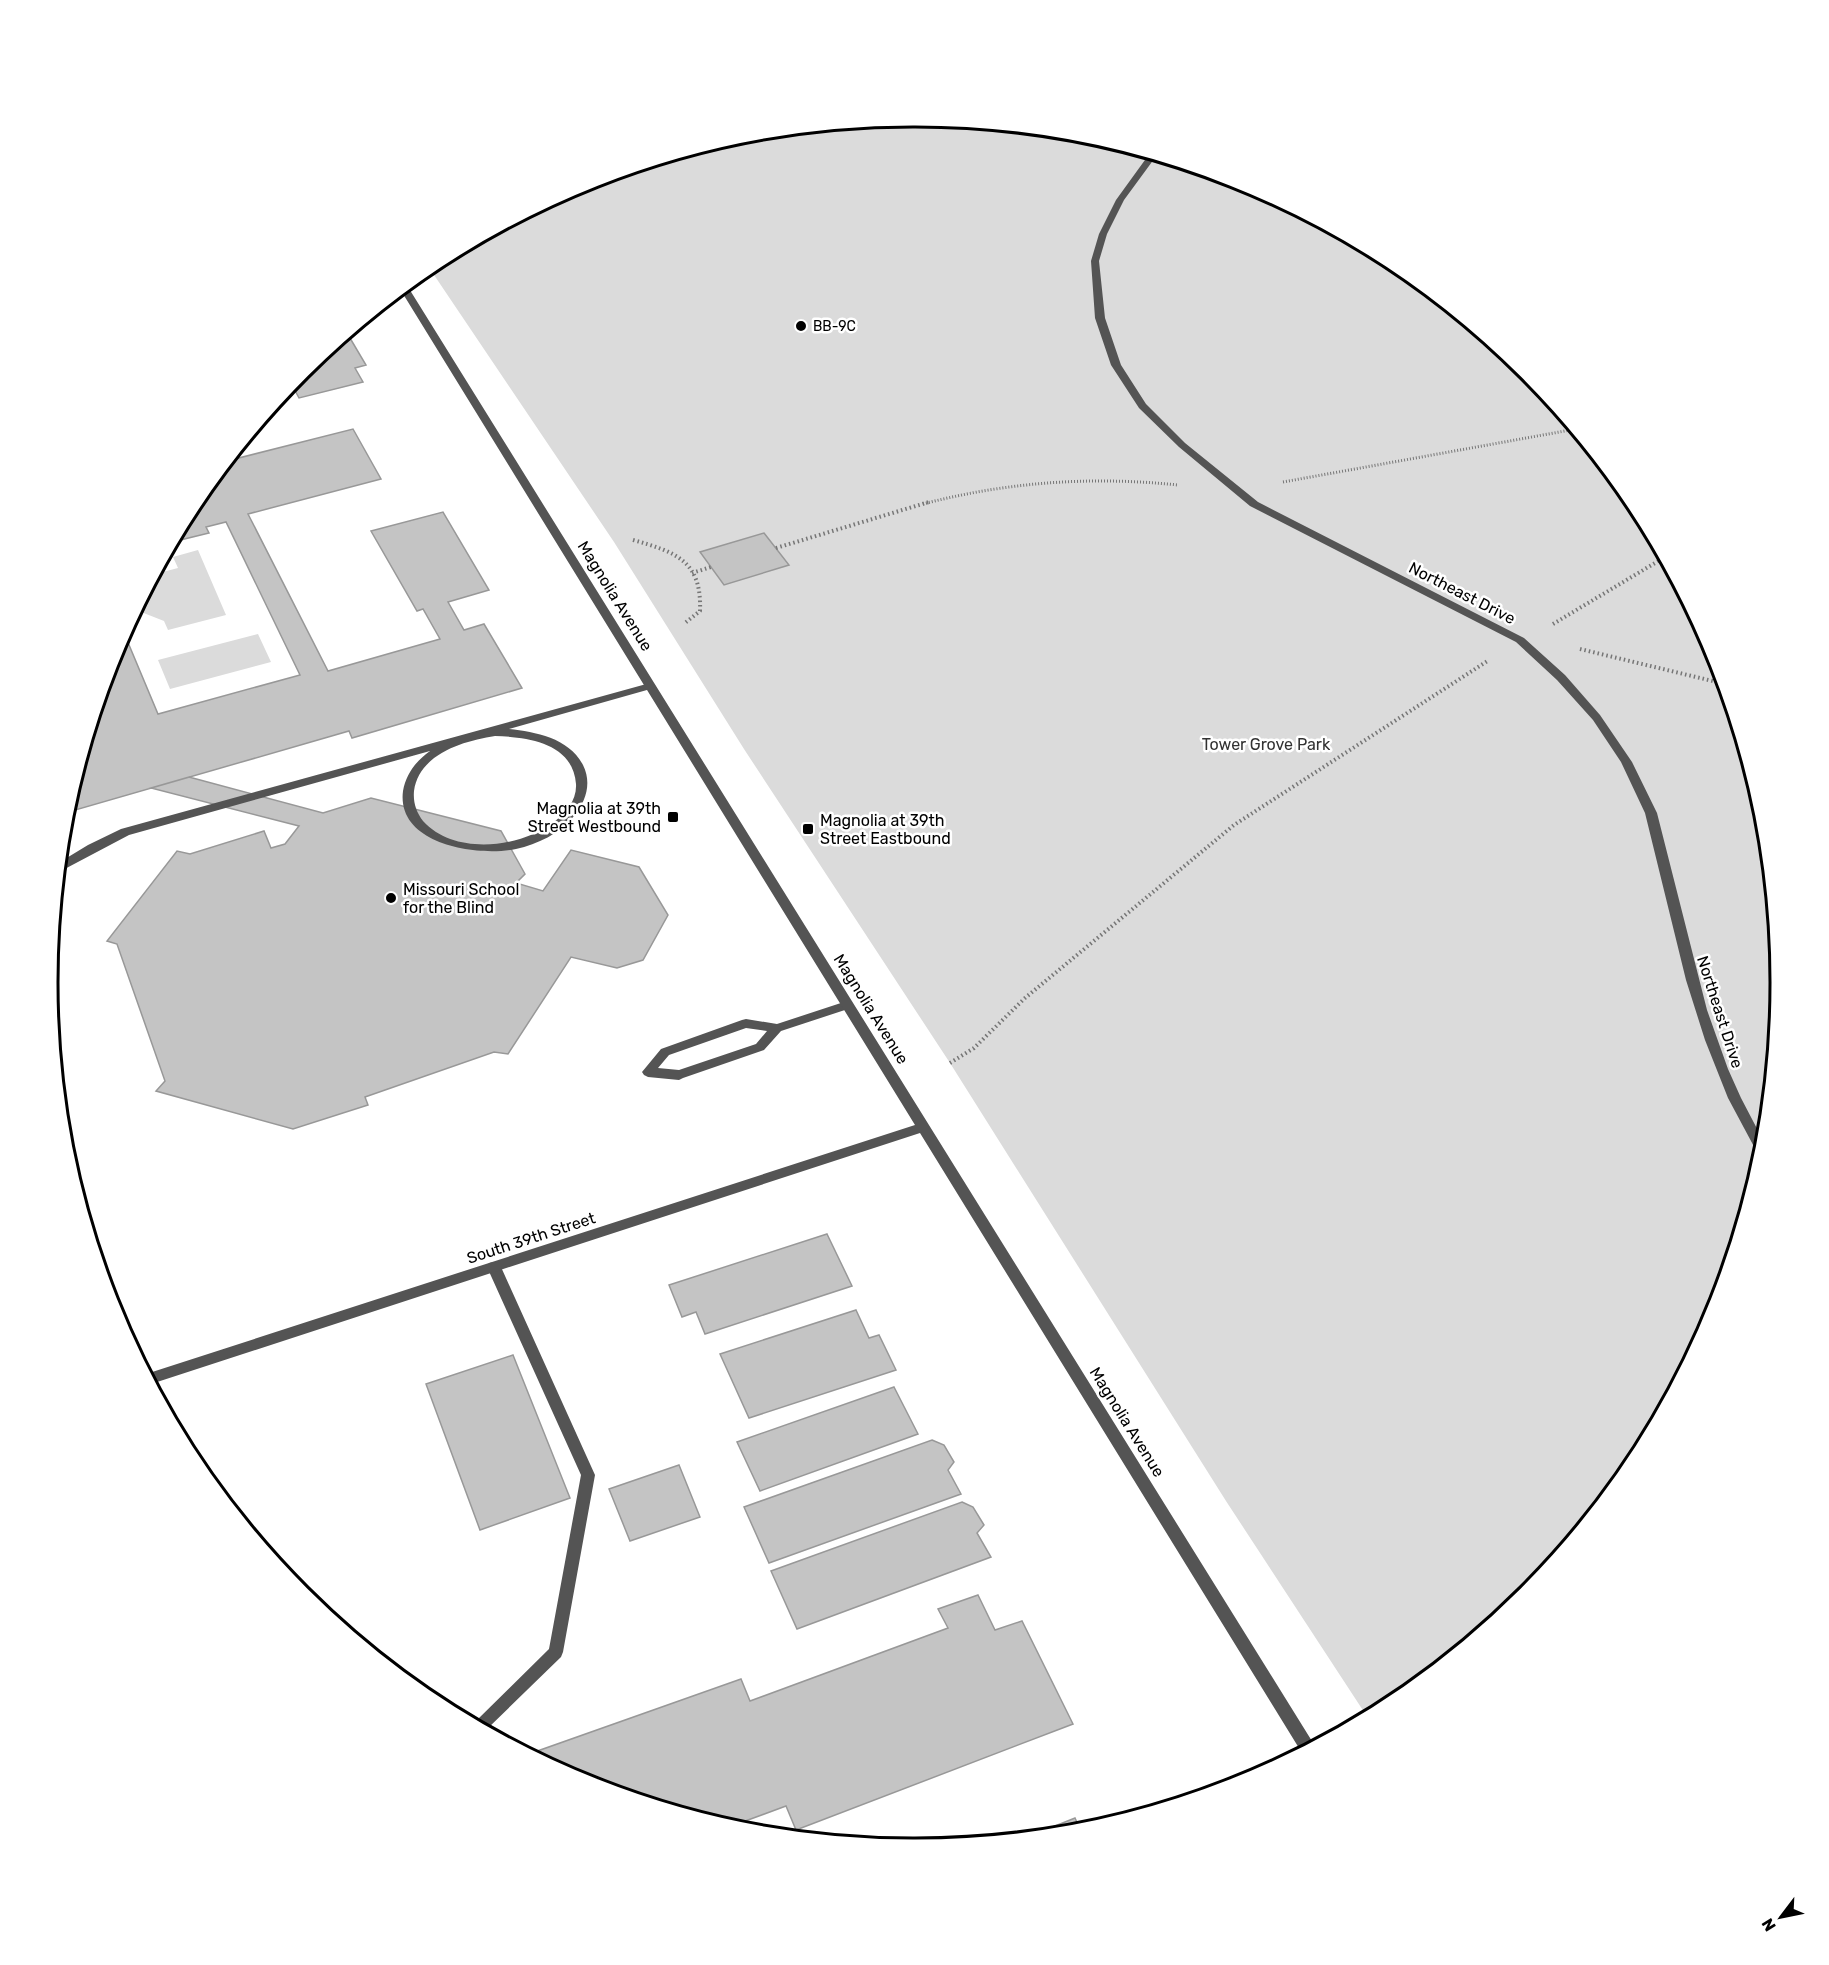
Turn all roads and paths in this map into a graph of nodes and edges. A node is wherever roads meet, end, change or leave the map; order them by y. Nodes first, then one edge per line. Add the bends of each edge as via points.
1 (1149, 160) edge
2 (407, 293) edge
3 (633, 540) dead end
4 (1659, 560) edge
5 (711, 567) dead end
6 (692, 573) junction
7 (685, 623) dead end
8 (1520, 640) junction
9 (1715, 681) edge
10 (650, 686) junction
11 (474, 735) junction
12 (67, 863) edge
13 (847, 1005) junction
14 (777, 1028) junction
15 (950, 1063) dead end
16 (923, 1127) junction
17 (1756, 1139) edge
18 (494, 1267) junction
19 (155, 1377) edge
20 (484, 1723) edge
21 (1305, 1744) edge

1 - 8 street, Northeast Drive via 1120,200 1095,261 1100,318 1116,365 1142,406 1182,445 1254,504
2 - 10 street, Magnolia Avenue
3 - 6 path via 671,551
4 - 8 path via 1570,616
5 - 6 path
6 - 7 path via 700,588 700,611
8 - 9 path via 1598,651
8 - 15 path via 1234,825 1025,998 974,1048
8 - 17 street, Northeast Drive via 1558,671 1591,707 1651,814 1688,966 1719,1064
10 - 11 street
10 - 13 street, Magnolia Avenue
11 - 11 street via 433,754 413,776 408,799 412,814 428,832 471,848 506,847 544,835 576,807 582,792 581,777 560,747 525,734
11 - 12 street via 125,832
13 - 14 street
13 - 16 street, Magnolia Avenue
14 - 14 street via 746,1023 665,1052 648,1072 679,1075 760,1047
16 - 18 street, South 39th Street
16 - 21 street, Magnolia Avenue
18 - 19 street, South 39th Street
18 - 20 street via 588,1475 556,1652

